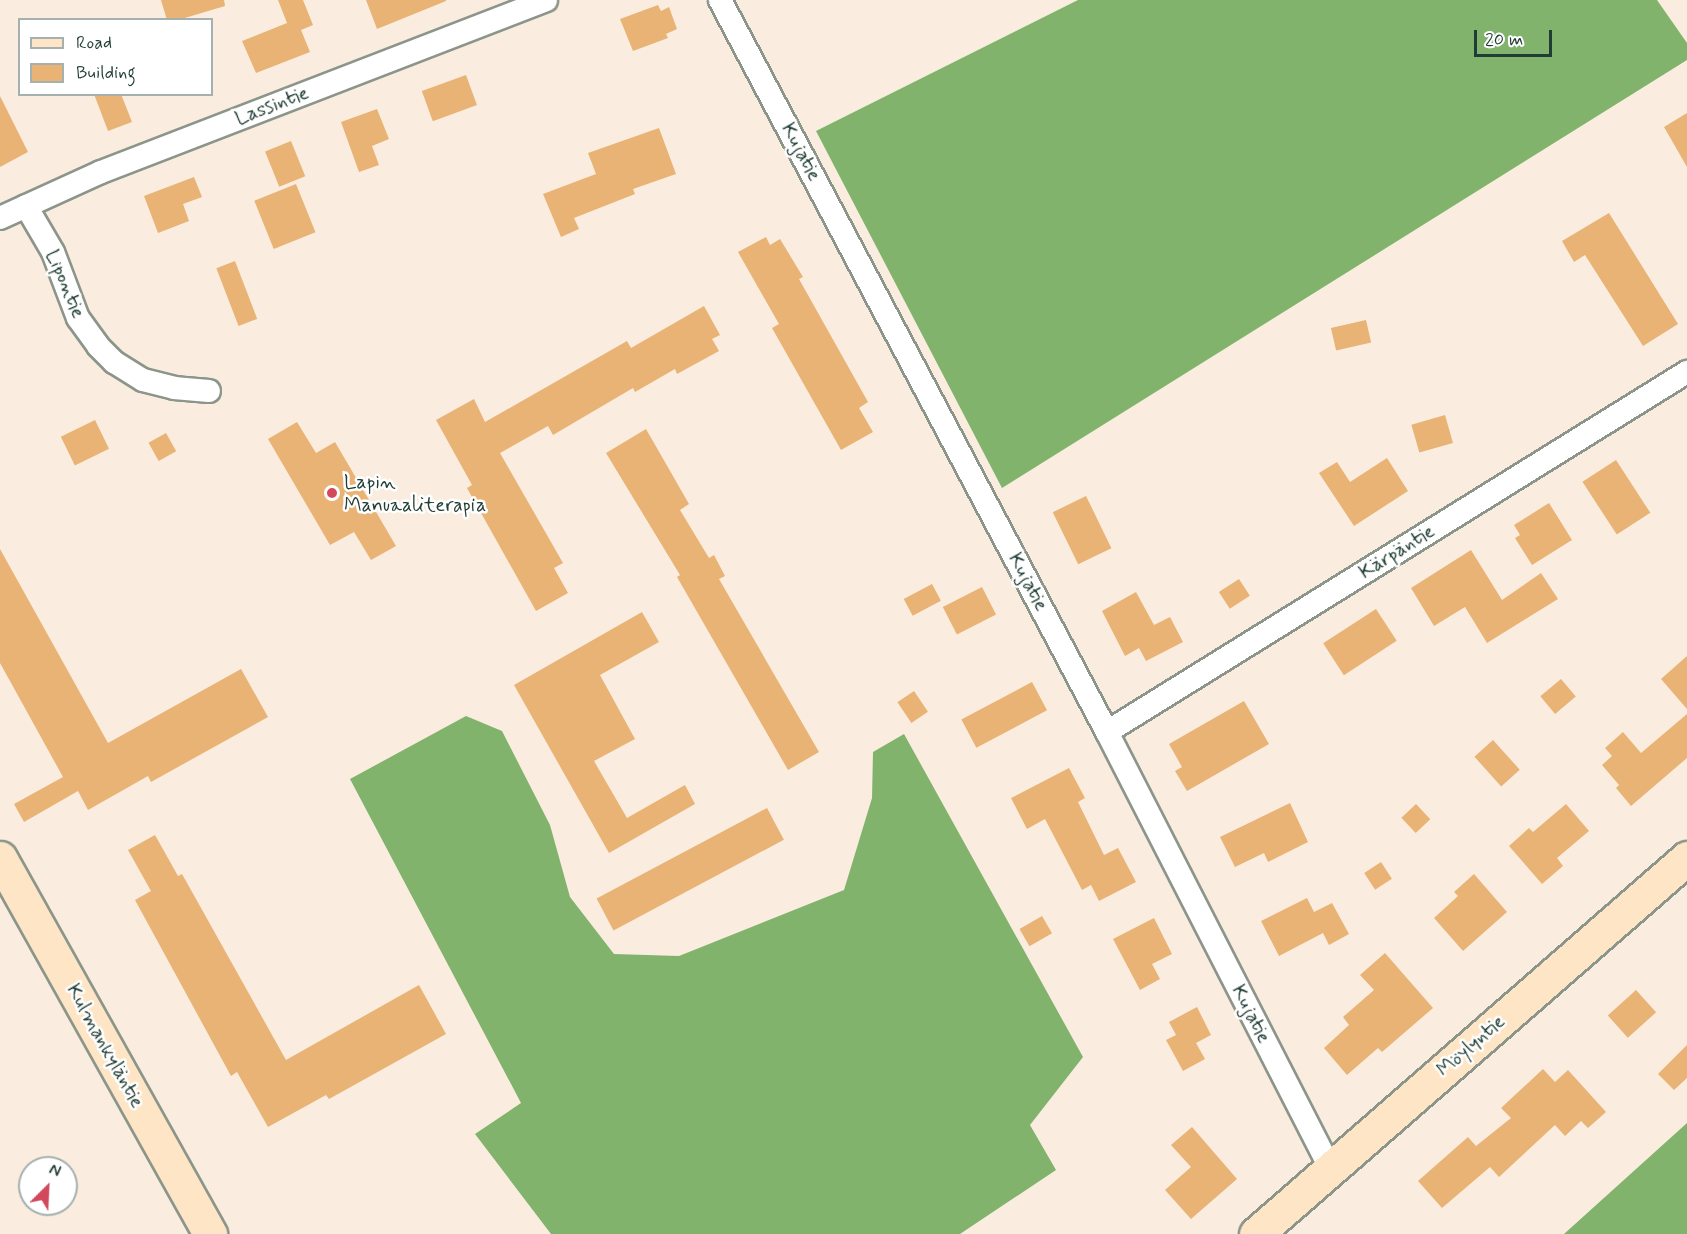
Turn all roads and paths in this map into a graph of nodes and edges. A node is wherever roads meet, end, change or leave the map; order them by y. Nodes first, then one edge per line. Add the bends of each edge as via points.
1 (546, 0) edge
2 (720, 0) edge
3 (26, 206) junction
4 (0, 218) edge
5 (1687, 372) edge
6 (209, 391) dead end
7 (1107, 732) junction
8 (0, 858) edge
9 (1687, 858) edge
10 (1330, 1167) junction
11 (210, 1234) edge
12 (1256, 1234) edge

1 - 3 street, Lassintie via 102,172
2 - 7 street, Kujatie
3 - 4 street, Lassintie
3 - 6 street, Lipontie via 53,252 78,318 98,346 114,362 143,380
5 - 7 street, Kärpäntie
7 - 10 street, Kujatie
8 - 11 street, Kulmankyläntie
9 - 10 street, Möylyntie
10 - 12 street, Möylyntie

